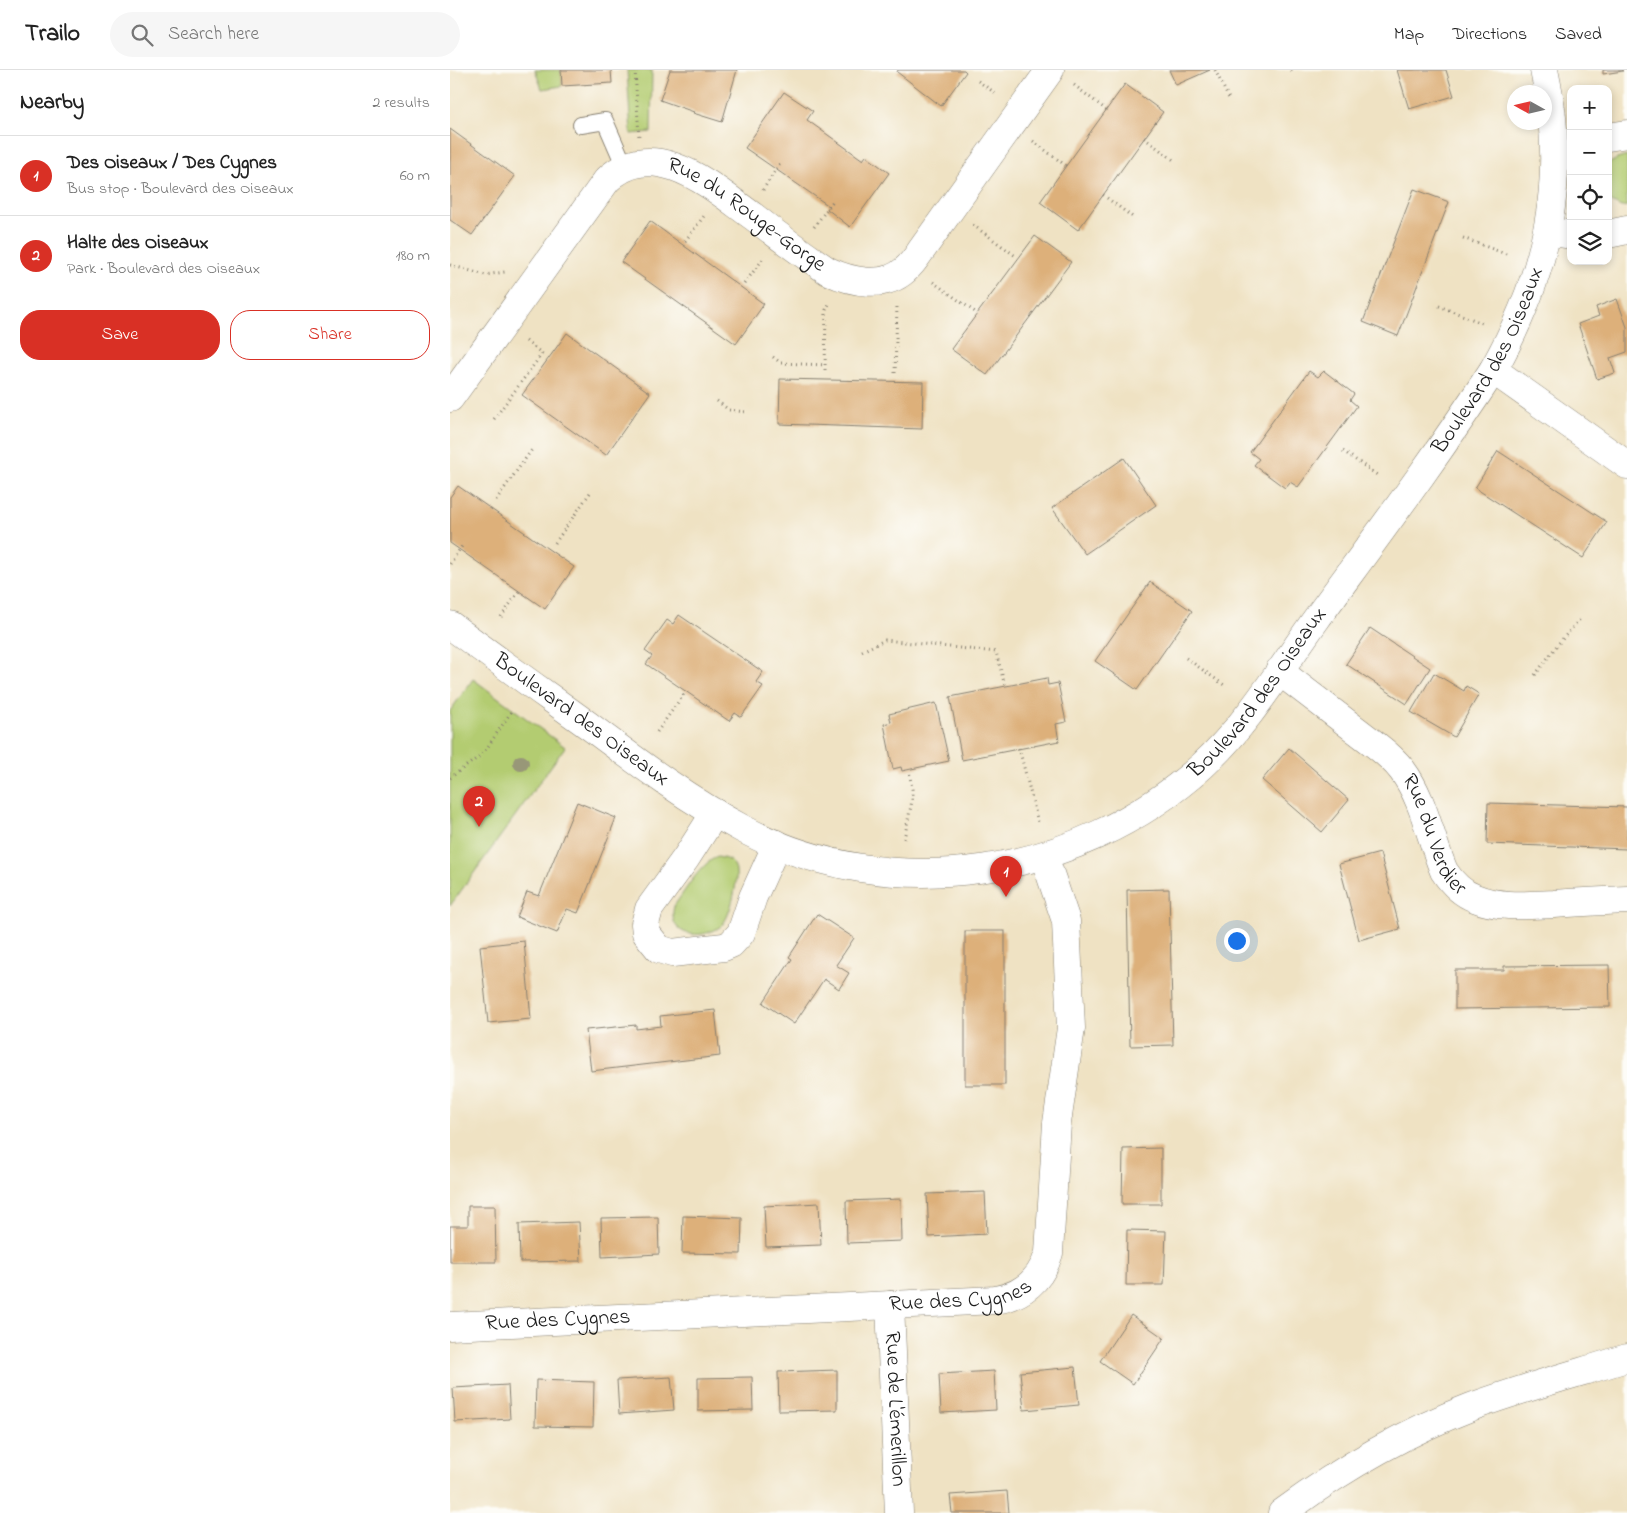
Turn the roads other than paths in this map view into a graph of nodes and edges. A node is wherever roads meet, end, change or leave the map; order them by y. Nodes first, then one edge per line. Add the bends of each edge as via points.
1 (1544, 70) edge
2 (1061, 77) edge
3 (581, 125) dead end
4 (1627, 134) edge
5 (1612, 136) edge
6 (1562, 139) edge
7 (625, 167) junction
8 (1627, 230) edge
9 (1559, 233) edge
10 (1612, 233) edge
11 (1493, 370) junction
12 (450, 398) edge
13 (1627, 465) edge
14 (450, 625) edge
15 (1280, 671) junction
16 (714, 812) junction
17 (777, 844) junction
18 (1044, 856) junction
19 (1627, 900) edge
20 (890, 1305) junction
21 (450, 1326) edge
22 (1627, 1358) edge
23 (899, 1513) edge
24 (1282, 1513) edge

1 - 6 street, Boulevard des Oiseaux
2 - 7 street, Rue du Rouge-Gorge via 905,270 890,280 856,280 828,271 687,171 649,163
3 - 7 lane via 606,121
4 - 5 street
6 - 9 street, Boulevard des Oiseaux via 1554,192
7 - 12 street, Rue du Rouge-Gorge via 606,180
8 - 10 street
9 - 11 street, Boulevard des Oiseaux
11 - 13 street
11 - 15 street, Boulevard des Oiseaux
14 - 16 street, Boulevard des Oiseaux via 632,758
15 - 18 street, Boulevard des Oiseaux via 1223,746 1188,778 1146,808 1098,835
15 - 19 street, Rue du Verdier via 1377,746 1402,770 1416,795 1444,871 1460,891 1473,898 1507,904
16 - 17 street, Boulevard des Oiseaux
16 - 17 street via 649,909 646,933 659,949 681,953 724,947 737,939
17 - 18 street, Boulevard des Oiseaux via 837,863 924,874 985,869
18 - 20 street, Rue des Cygnes via 1066,921 1071,1028 1057,1123 1046,1263 1030,1286 1013,1296
20 - 21 street, Rue des Cygnes
20 - 23 street, Rue de L'émerillon
22 - 24 street via 1502,1396 1434,1423 1369,1456

